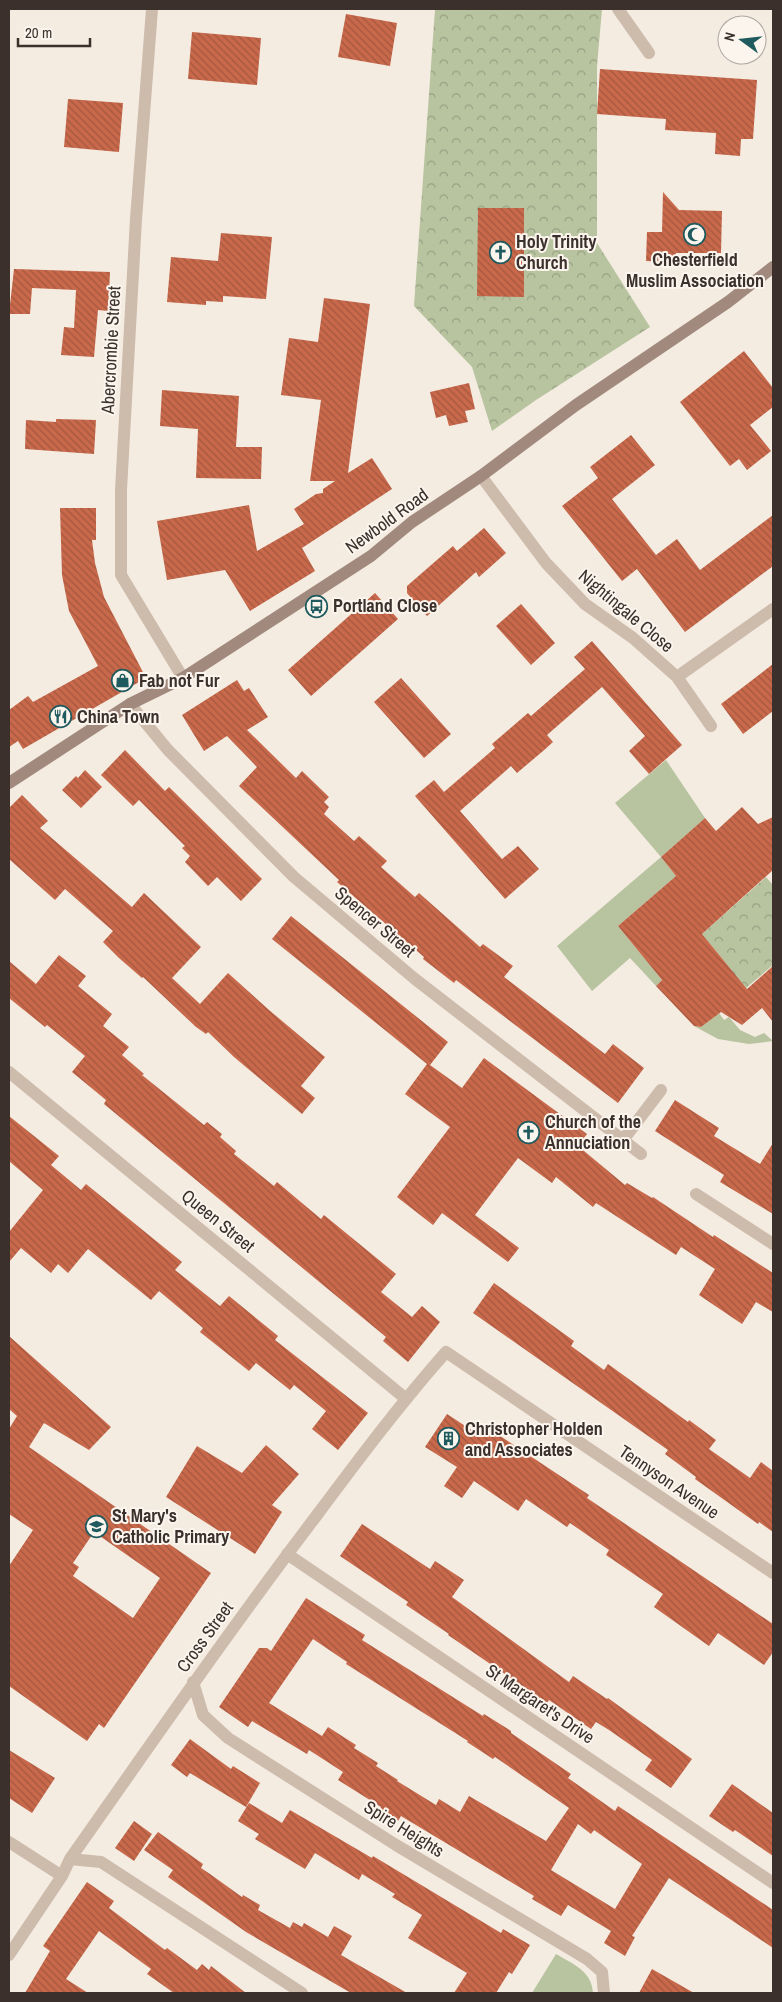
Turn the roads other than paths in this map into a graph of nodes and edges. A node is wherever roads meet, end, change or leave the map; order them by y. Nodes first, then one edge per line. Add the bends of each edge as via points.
1 (152, 9) edge
2 (618, 9) edge
3 (649, 54) dead end
4 (773, 268) edge
5 (481, 476) junction
6 (773, 609) edge
7 (677, 677) junction
8 (183, 678) junction
9 (130, 704) junction
10 (712, 726) dead end
11 (9, 783) edge
12 (9, 1072) edge
13 (662, 1090) dead end
14 (623, 1140) junction
15 (641, 1154) dead end
16 (696, 1194) dead end
17 (773, 1244) edge
18 (446, 1352) joint
19 (406, 1398) junction
20 (287, 1554) junction
21 (773, 1573) edge
22 (193, 1682) junction
23 (9, 1842) edge
24 (70, 1859) junction
25 (62, 1876) junction
26 (773, 1883) edge
27 (9, 1955) edge
28 (302, 1993) edge
29 (604, 1993) edge

1 - 8 street, Abercrombie Street via 121,490 121,575
2 - 3 street
4 - 5 main road, Newbold Road via 576,405
5 - 7 street, Nightingale Close via 546,563 585,604 633,638
5 - 8 main road, Newbold Road via 412,522 371,556
6 - 7 street
7 - 10 street, Nightingale Close
8 - 9 main road, Newbold Road
9 - 11 main road, Newbold Road
9 - 14 street, Spencer Street via 168,750 294,877 416,980
12 - 19 street, Queen Street
13 - 14 street
14 - 15 street, Spencer Street
16 - 17 street
18 - 19 street, Cross Street
18 - 21 street, Tennyson Avenue
19 - 20 street, Cross Street
20 - 22 street, Cross Street
20 - 26 street, St Margaret's Drive
22 - 24 street, Cross Street
22 - 29 street, Spire Heights via 203,1715 228,1738 396,1845 587,1959 602,1972
23 - 25 street
24 - 25 street, Cross Street
24 - 28 street via 101,1862
25 - 27 street, Cross Street

